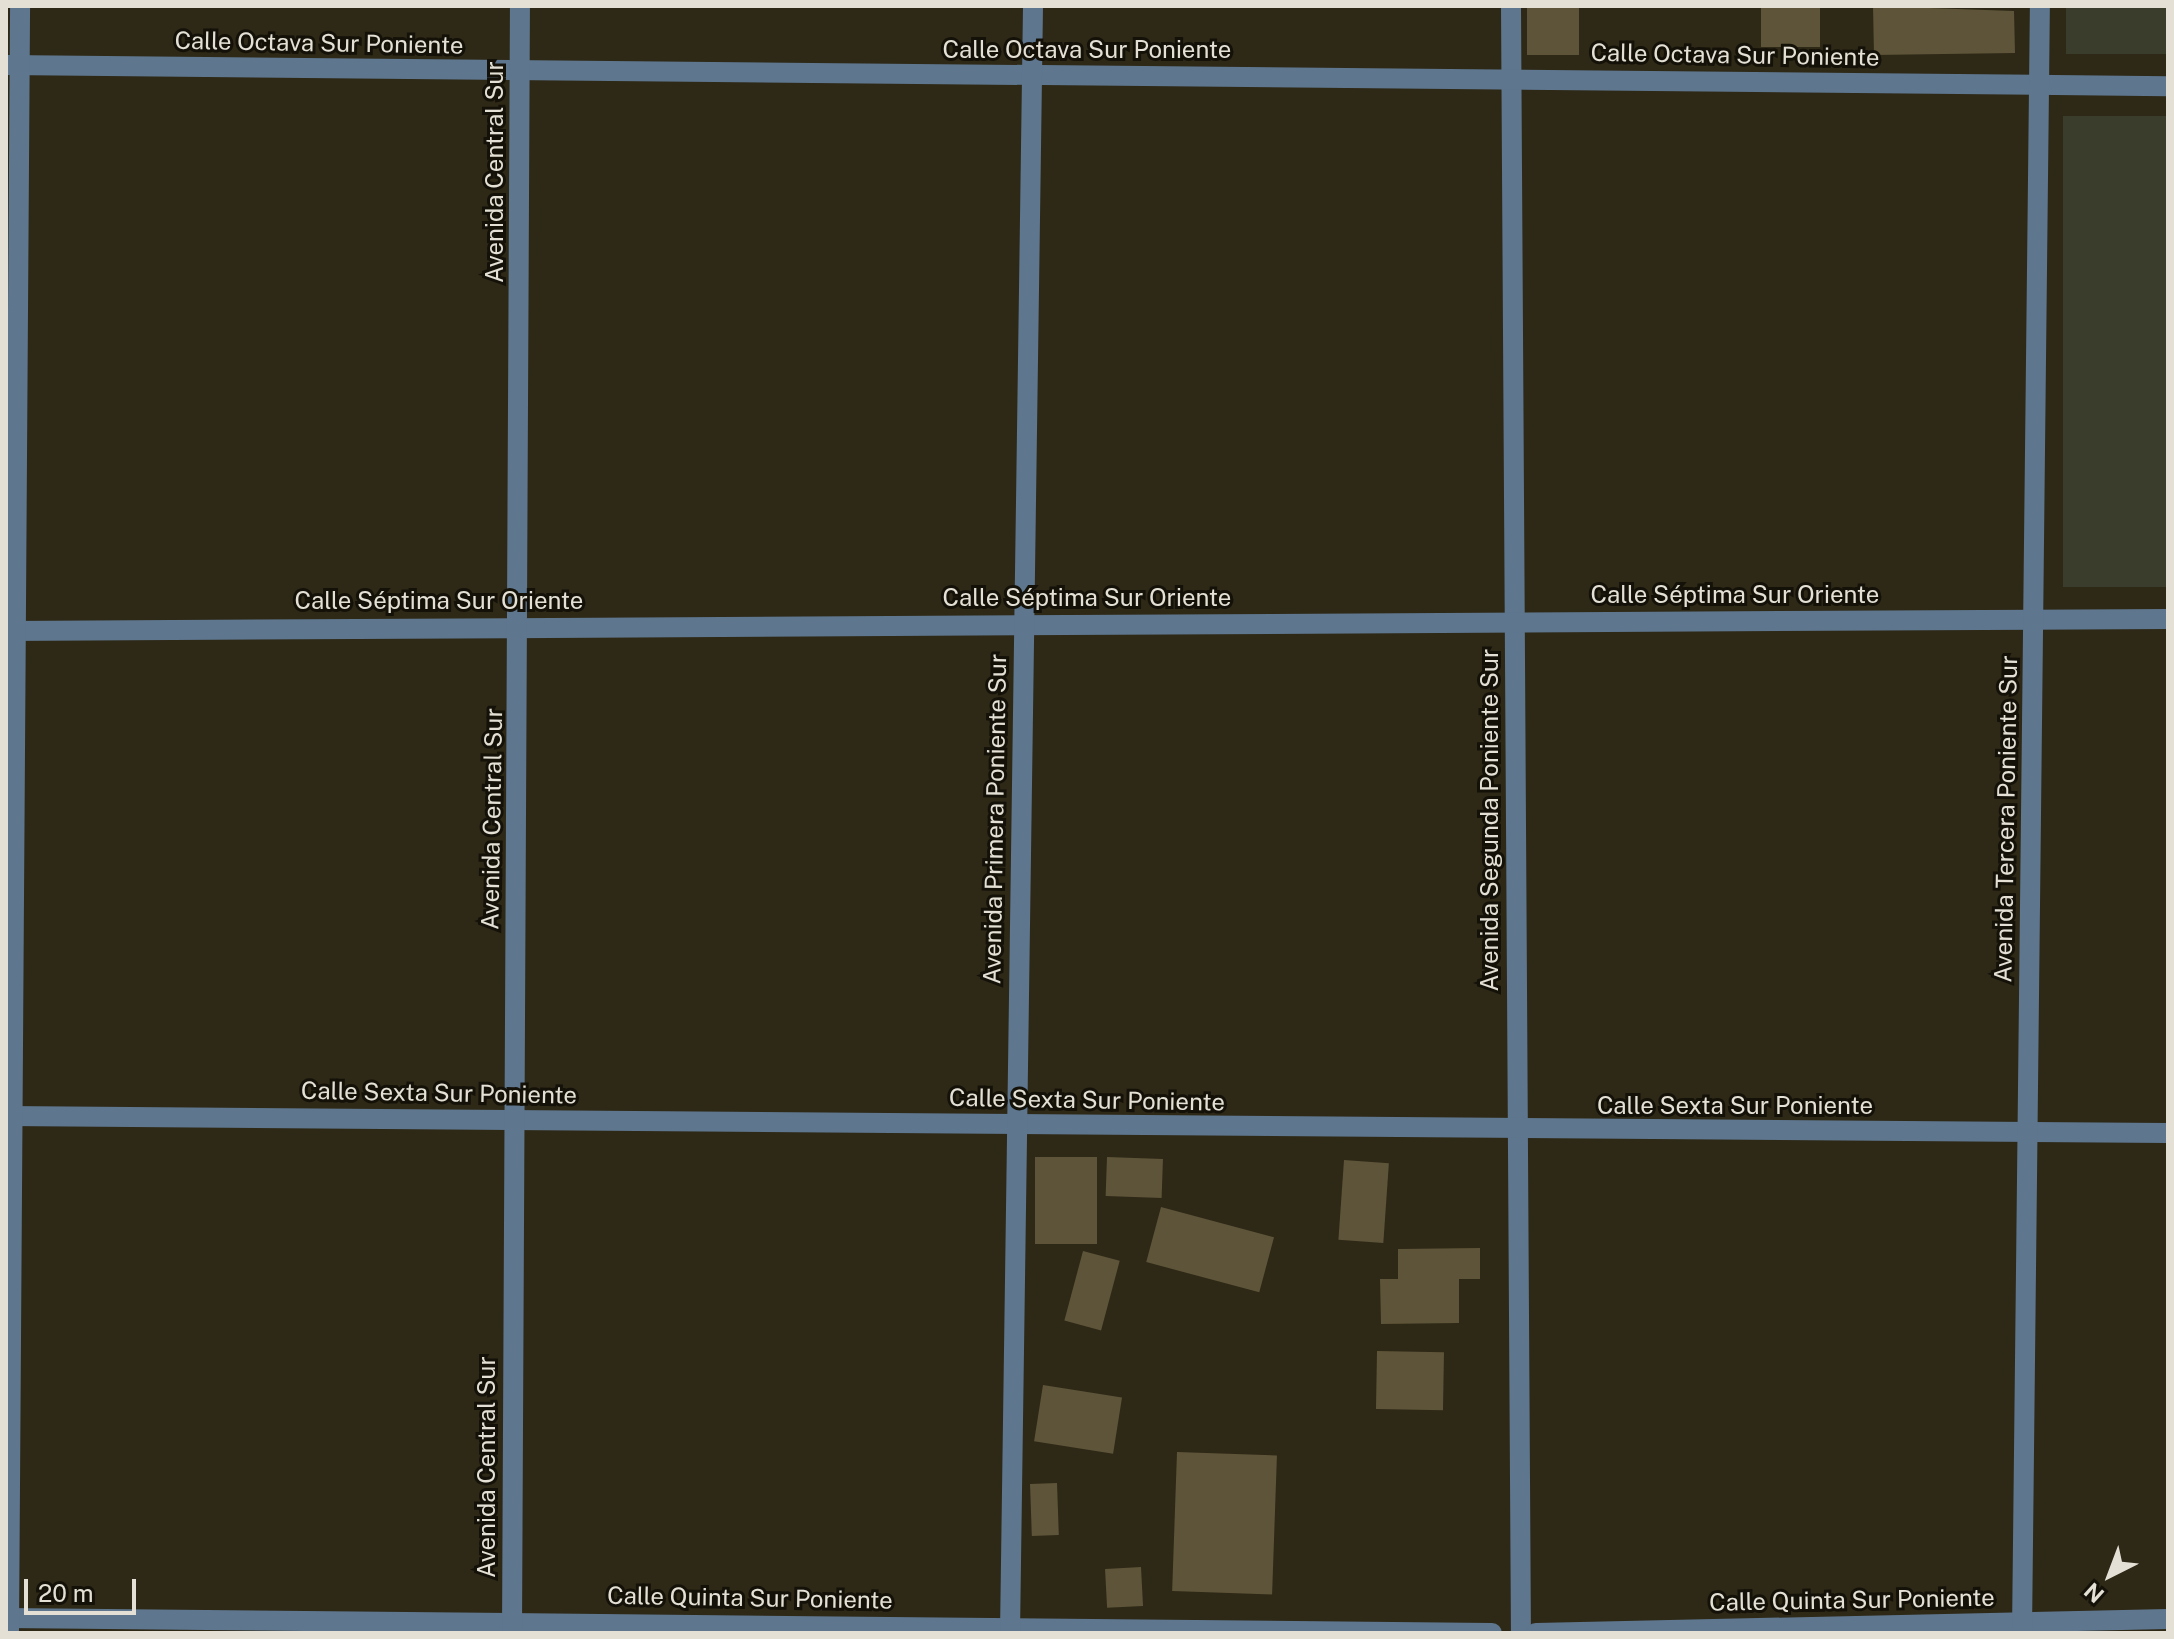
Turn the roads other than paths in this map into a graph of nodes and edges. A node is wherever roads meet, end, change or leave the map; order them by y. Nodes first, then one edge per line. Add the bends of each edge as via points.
1 (20, 6) edge
2 (520, 6) edge
3 (1033, 6) edge
4 (1511, 6) edge
5 (2040, 6) edge
6 (13, 65) edge
7 (521, 71) junction
8 (1031, 76) junction
9 (1512, 79) junction
10 (2040, 85) junction
11 (2168, 86) edge
12 (2034, 619) junction
13 (2168, 619) edge
14 (1515, 623) junction
15 (1024, 624) junction
16 (521, 626) junction
17 (11, 631) edge
18 (10, 1116) edge
19 (514, 1120) junction
20 (1017, 1126) junction
21 (1518, 1132) junction
22 (2028, 1133) junction
23 (2168, 1133) edge
24 (2168, 1619) edge
25 (8, 1623) edge
26 (512, 1627) edge
27 (2022, 1628) edge
28 (1010, 1630) edge
29 (1492, 1633) edge
30 (1521, 1633) edge
31 (1536, 1633) edge

1 - 6 street
2 - 7 street, Avenida Central Sur
3 - 8 street, Avenida Primera Poniente Sur
4 - 9 street, Avenida Segunda Poniente Sur
5 - 10 street, Avenida Tercera Poniente Sur
6 - 7 street, Calle Octava Sur Poniente
6 - 17 street
7 - 8 street, Calle Octava Sur Poniente
7 - 16 street, Avenida Central Sur
8 - 9 street, Calle Octava Sur Poniente
8 - 15 street, Avenida Primera Poniente Sur
9 - 10 street, Calle Octava Sur Poniente
9 - 14 street, Avenida Segunda Poniente Sur
10 - 11 street, Calle Octava Sur Poniente
10 - 12 street, Avenida Tercera Poniente Sur
12 - 13 street, Calle Séptima Sur Oriente
12 - 14 street, Calle Séptima Sur Oriente
12 - 22 street, Avenida Tercera Poniente Sur
14 - 15 street, Calle Séptima Sur Oriente
14 - 21 street, Avenida Segunda Poniente Sur
15 - 16 street, Calle Séptima Sur Oriente
15 - 20 street, Avenida Primera Poniente Sur
16 - 17 street, Calle Séptima Sur Oriente
16 - 19 street, Avenida Central Sur
17 - 18 street
18 - 19 street, Calle Sexta Sur Poniente
18 - 25 street
19 - 20 street, Calle Sexta Sur Poniente
19 - 26 street, Avenida Central Sur
20 - 21 street, Calle Sexta Sur Poniente
20 - 28 street, Avenida Primera Poniente Sur
21 - 22 street, Calle Sexta Sur Poniente
21 - 30 street, Avenida Segunda Poniente Sur
22 - 23 street, Calle Sexta Sur Poniente
22 - 27 street, Avenida Tercera Poniente Sur
24 - 27 street, Calle Quinta Sur Poniente
25 - 26 street, Calle Quinta Sur Poniente
26 - 28 street, Calle Quinta Sur Poniente
27 - 31 street, Calle Quinta Sur Poniente
28 - 29 street, Calle Quinta Sur Poniente

